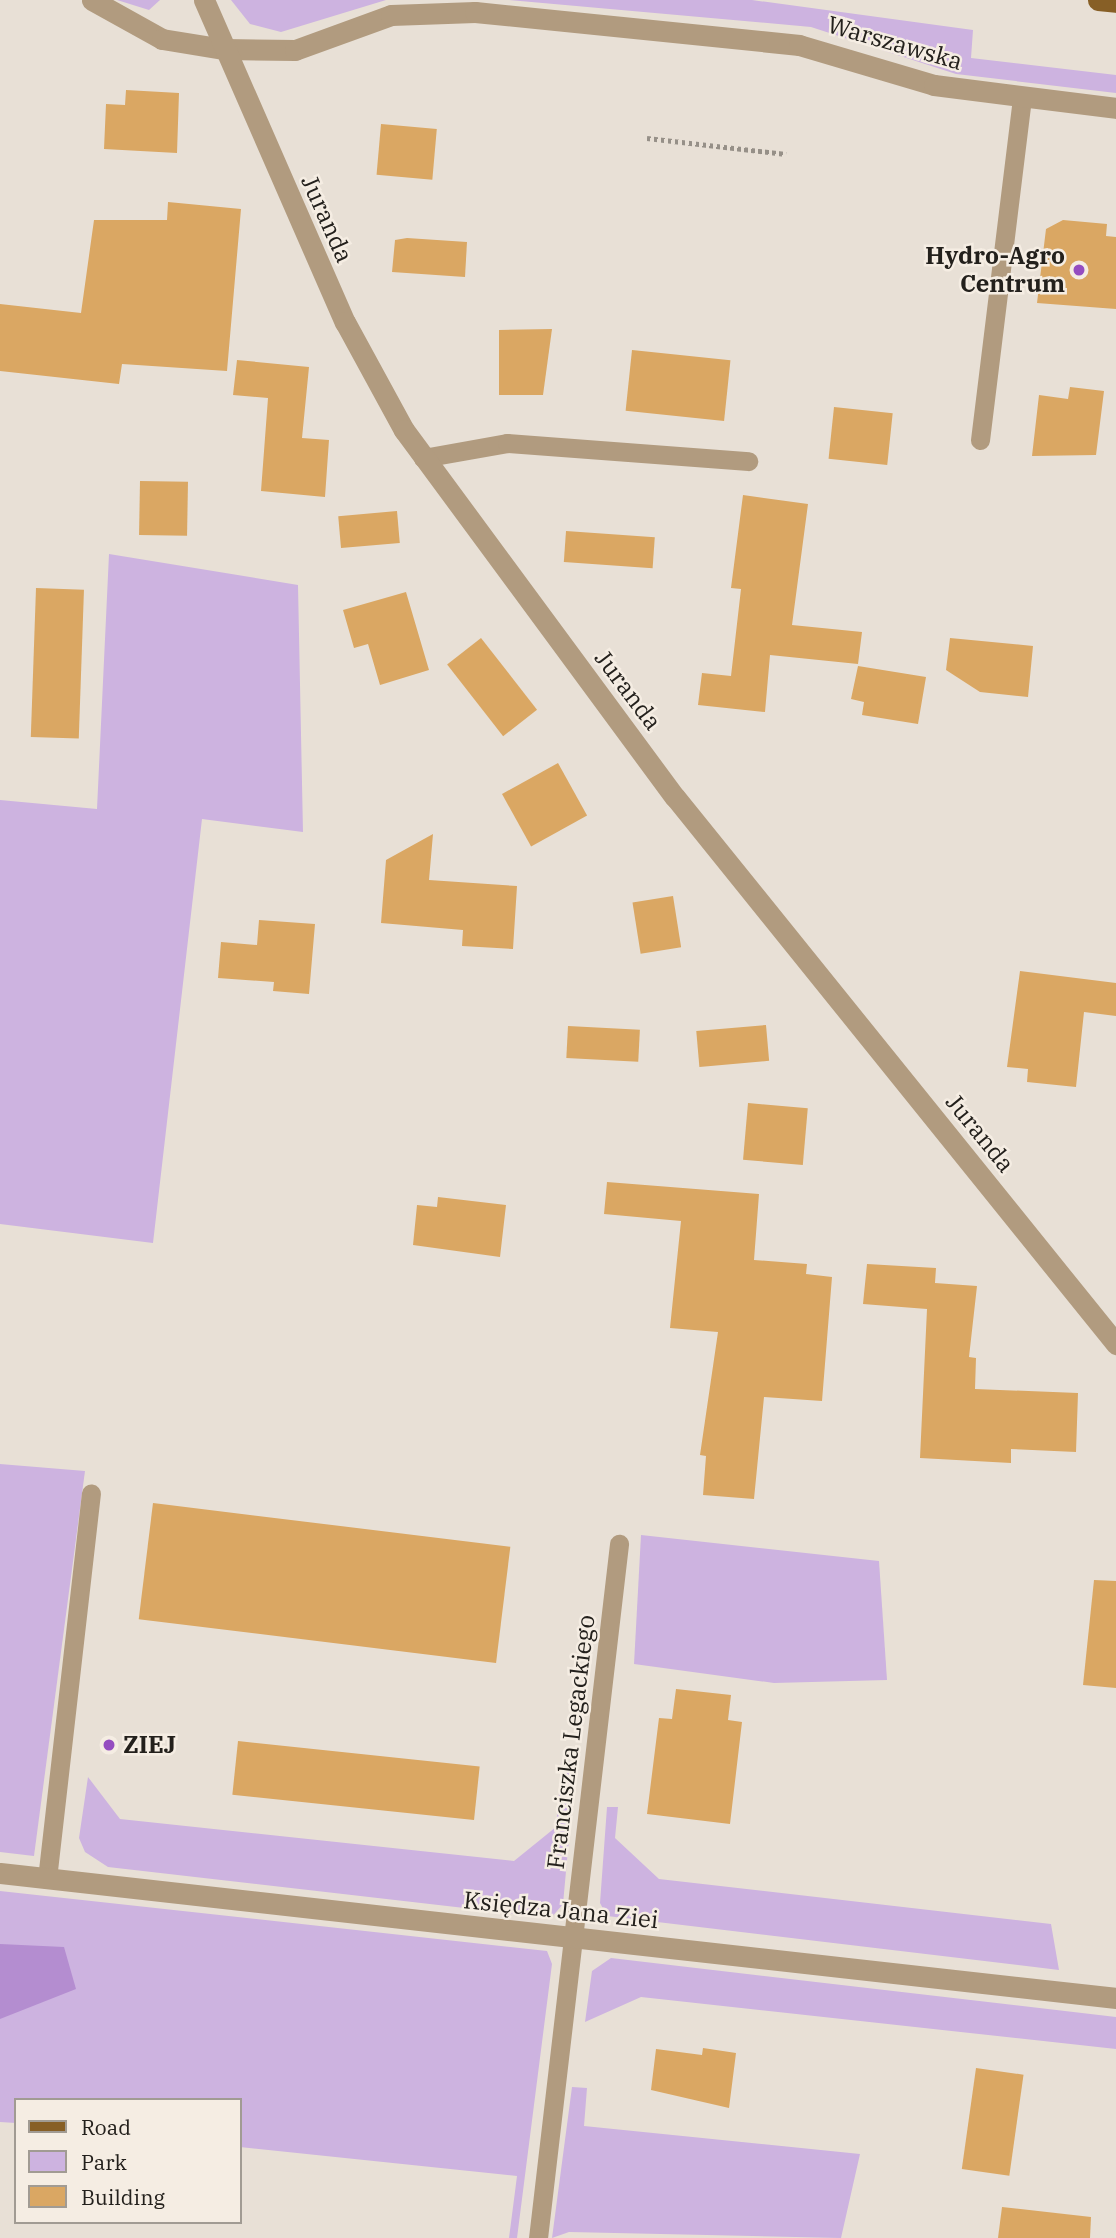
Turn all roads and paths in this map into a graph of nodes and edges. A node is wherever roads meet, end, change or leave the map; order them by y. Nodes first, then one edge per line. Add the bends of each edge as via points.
1 (92, 0) edge
2 (204, 0) edge
3 (1098, 0) edge
4 (1116, 2) edge
5 (223, 49) junction
6 (1022, 97) junction
7 (1116, 108) edge
8 (647, 138) dead end
9 (786, 153) dead end
10 (981, 440) dead end
11 (423, 458) junction
12 (748, 461) dead end
13 (1116, 1344) edge
14 (91, 1493) dead end
15 (619, 1544) dead end
16 (0, 1873) edge
17 (47, 1879) junction
18 (573, 1937) junction
19 (1116, 1998) edge
20 (538, 2238) edge

1 - 5 street, Warszawska via 162,38
2 - 5 street, Juranda
3 - 4 main road
5 - 6 street, Warszawska via 295,50 391,15 451,10 799,45 934,85
5 - 11 street, Juranda via 350,333
6 - 7 street, Warszawska
6 - 10 lane
8 - 9 path
11 - 12 lane via 481,444 531,443
11 - 13 street, Juranda via 674,797
14 - 17 lane
15 - 18 lane, Franciszka Legackiego
16 - 17 street, Księdza Jana Ziei
17 - 18 street, Księdza Jana Ziei
18 - 19 street, Księdza Jana Ziei
18 - 20 lane, Franciszka Legackiego

